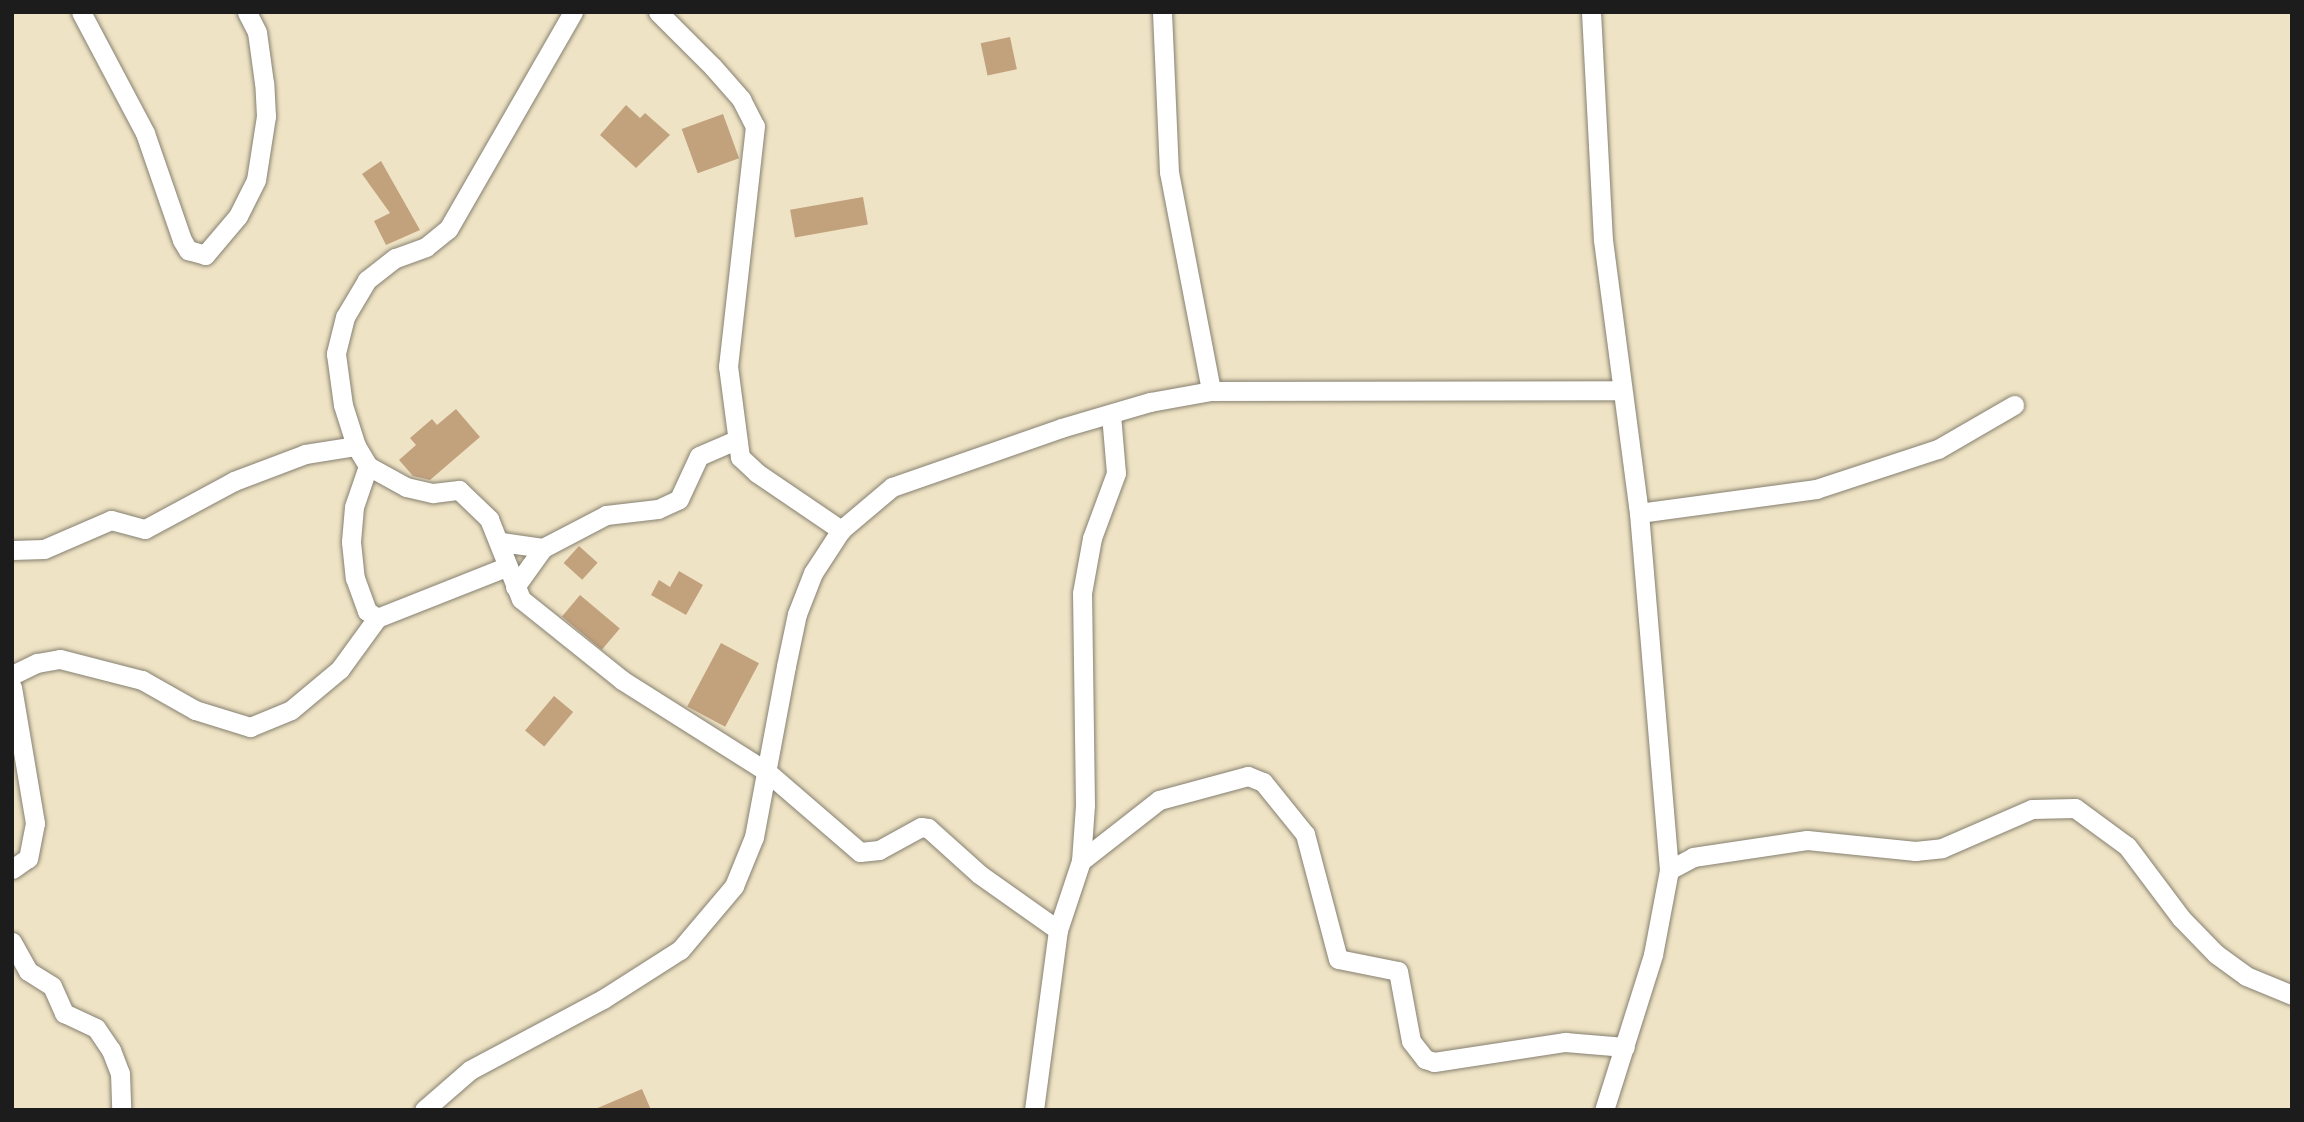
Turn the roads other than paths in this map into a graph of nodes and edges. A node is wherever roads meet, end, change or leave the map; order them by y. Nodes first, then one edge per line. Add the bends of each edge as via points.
1 (81, 12) edge
2 (247, 12) edge
3 (573, 12) edge
4 (658, 12) edge
5 (1162, 12) edge
6 (1591, 12) edge
7 (1621, 390) junction
8 (1211, 391) junction
9 (2014, 405) dead end
10 (1111, 415) junction
11 (736, 440) junction
12 (356, 446) junction
13 (368, 466) junction
14 (1639, 513) junction
15 (841, 530) junction
16 (501, 542) junction
17 (542, 548) junction
18 (12, 550) edge
19 (506, 567) junction
20 (515, 587) junction
21 (377, 618) junction
22 (12, 675) edge
23 (12, 687) edge
24 (766, 771) junction
25 (1081, 861) junction
26 (12, 869) edge
27 (1670, 870) junction
28 (1058, 930) junction
29 (12, 942) edge
30 (2292, 995) edge
31 (1625, 1047) junction
32 (121, 1110) edge
33 (424, 1110) edge
34 (1034, 1110) edge
35 (1604, 1110) edge

1 - 2 street via 140,123 182,240 188,250 205,255 238,216 256,180 264,94 257,32
3 - 12 street via 448,229 426,247 395,258 367,280 345,317 336,355 343,405
4 - 11 street via 741,99 755,126 728,366
5 - 8 street via 1169,172
6 - 7 street via 1603,240
7 - 8 street
7 - 14 street
8 - 10 street via 1150,402
9 - 14 street via 1938,449 1816,489
10 - 15 street via 922,473 892,486
10 - 25 street via 1115,473 1092,538 1082,593 1085,805
11 - 15 street via 740,457 757,473
11 - 17 street via 699,456 680,499 658,509 606,515
12 - 13 street
12 - 18 street via 305,454 234,481 145,529 111,520 44,549
13 - 16 street via 406,487 433,493 459,490 489,519
13 - 21 street via 354,508 351,542 355,578 368,611
14 - 27 street
15 - 24 street via 813,573 797,614
16 - 17 street
16 - 19 street
17 - 20 street
19 - 20 street
19 - 21 street
20 - 24 street via 521,599 576,648
21 - 22 street via 340,668 291,710 250,727 195,710 142,680 60,659
23 - 26 street via 35,823 29,858
24 - 28 street via 859,852 869,853 921,827 928,828 979,874
24 - 33 street via 754,837 734,886 680,950 603,999 470,1070
25 - 28 street
25 - 31 street via 1159,800 1248,776 1263,782 1305,834 1338,959 1398,971 1411,1041 1425,1059 1565,1042
27 - 30 street via 1693,857 1807,840 1915,851 1942,848 2032,809 2075,808 2127,846 2181,918 2216,954 2246,975
27 - 31 street via 1653,955
28 - 34 street
29 - 32 street via 27,971 52,986 64,1013 96,1028 111,1050 120,1073
31 - 35 street

